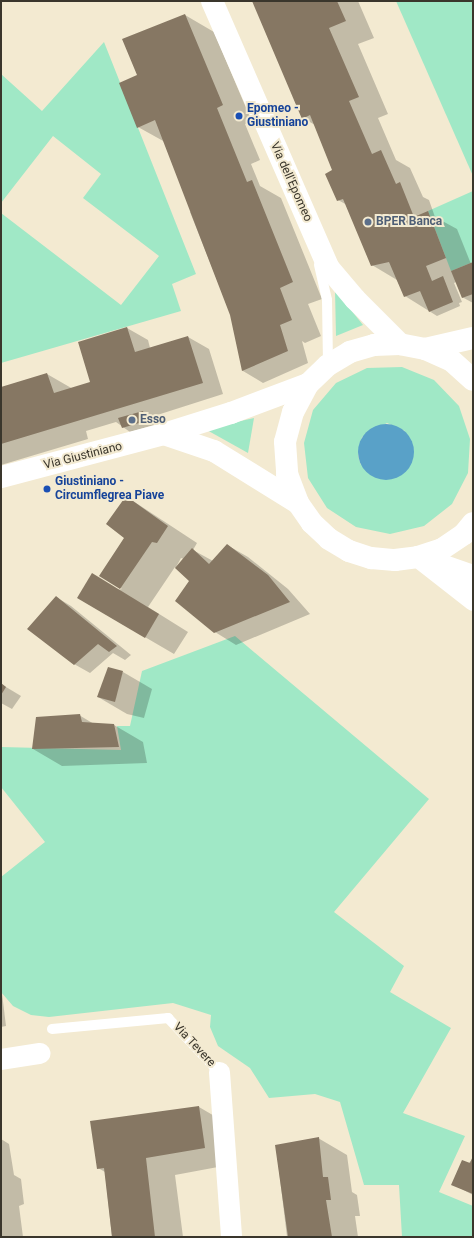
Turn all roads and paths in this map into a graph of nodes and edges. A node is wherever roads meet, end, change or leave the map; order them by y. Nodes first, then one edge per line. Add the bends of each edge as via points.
1 (204, 1) edge
2 (212, 1) edge
3 (473, 338) edge
4 (400, 344) junction
5 (425, 349) junction
6 (328, 365) junction
7 (473, 380) edge
8 (308, 384) junction
9 (164, 434) junction
10 (1, 477) edge
11 (298, 503) junction
12 (473, 523) edge
13 (418, 557) junction
14 (473, 576) edge
15 (473, 600) edge
16 (52, 1029) dead end
17 (40, 1053) dead end
18 (1, 1059) edge
19 (219, 1072) joint
20 (231, 1237) edge

1 - 6 lane, Via dell'Epomeo via 321,270 327,300
2 - 4 main road, Via dell'Epomeo via 328,267 355,299
3 - 5 main road
4 - 5 main road
4 - 6 main road via 374,345 350,352
5 - 7 main road via 452,361
6 - 8 main road
8 - 9 main road, Via Giustiniano via 232,413
8 - 11 main road via 293,412 285,442 287,474
9 - 10 main road, Via Giustiniano
9 - 11 main road via 214,451
11 - 13 main road via 323,533 349,551 372,558 395,560
12 - 13 main road via 464,534 442,548
13 - 14 main road
13 - 15 street
16 - 19 lane, Via Tevere via 168,1018
17 - 18 street
19 - 20 street, Via Tevere

